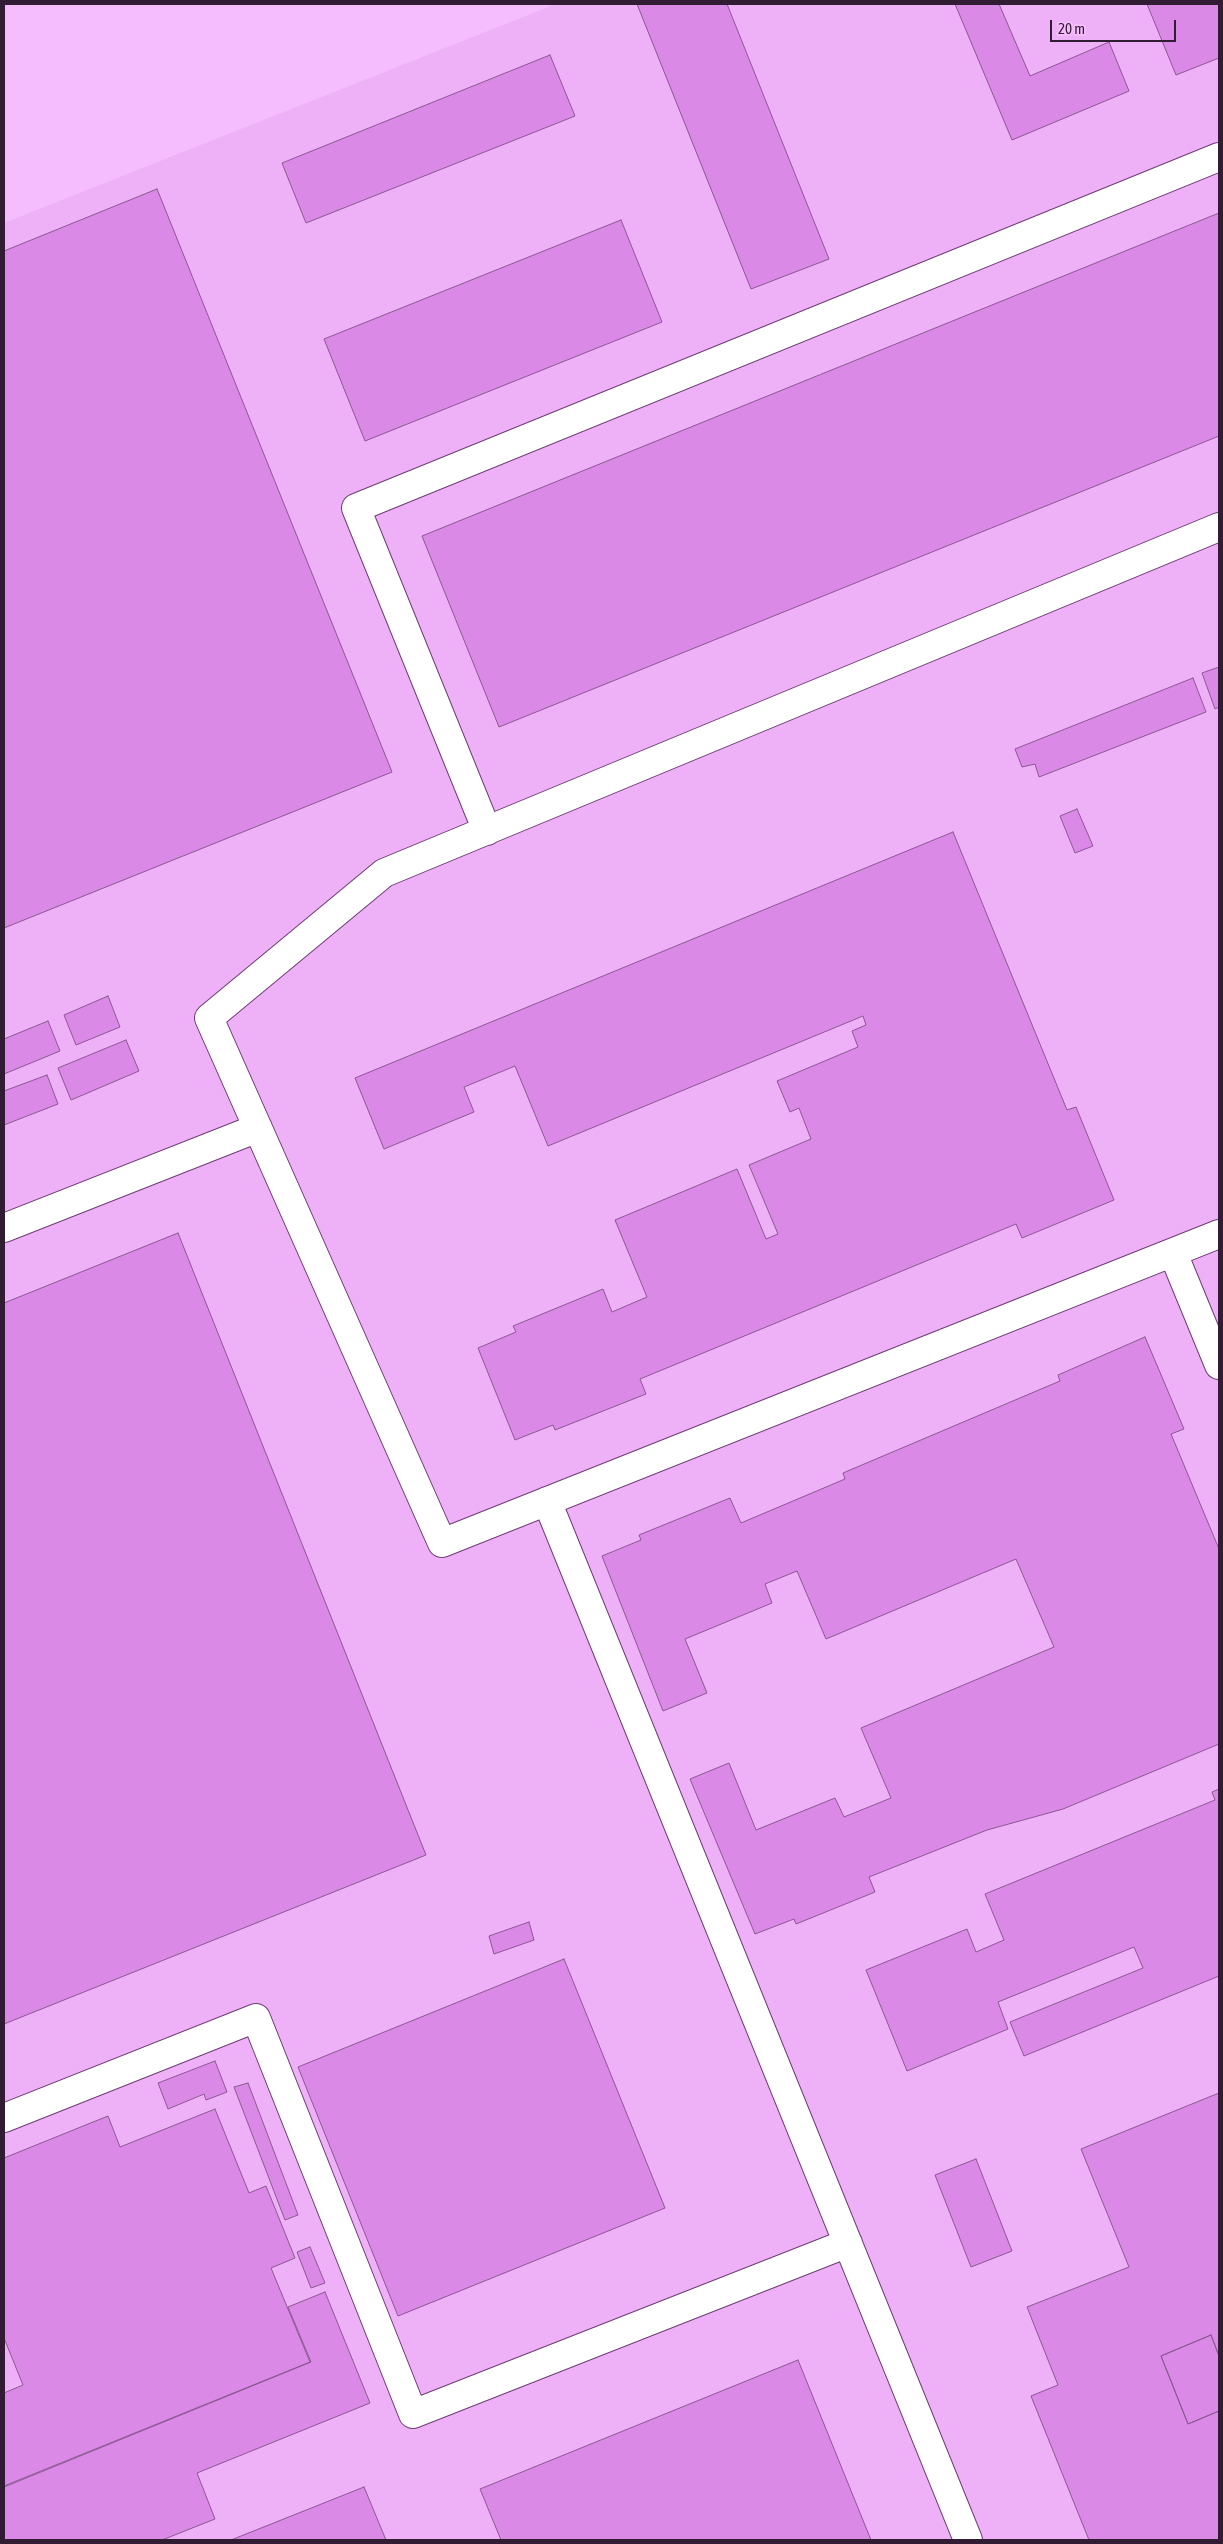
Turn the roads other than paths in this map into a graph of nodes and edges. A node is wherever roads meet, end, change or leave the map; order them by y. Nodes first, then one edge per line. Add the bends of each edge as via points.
1 (1219, 157) edge
2 (1219, 527) edge
3 (487, 831) junction
4 (258, 1128) junction
5 (4, 1228) edge
6 (1219, 1234) edge
7 (1173, 1253) junction
8 (1219, 1365) edge
9 (548, 1501) junction
10 (4, 2118) edge
11 (848, 2243) junction
12 (968, 2540) edge

1 - 3 street via 356,508
2 - 3 street
3 - 4 street via 384,873 209,1018
4 - 5 street
4 - 9 street via 442,1542
6 - 7 street
7 - 8 street
7 - 9 street
9 - 11 street
10 - 11 street via 256,2018 413,2414
11 - 12 street

